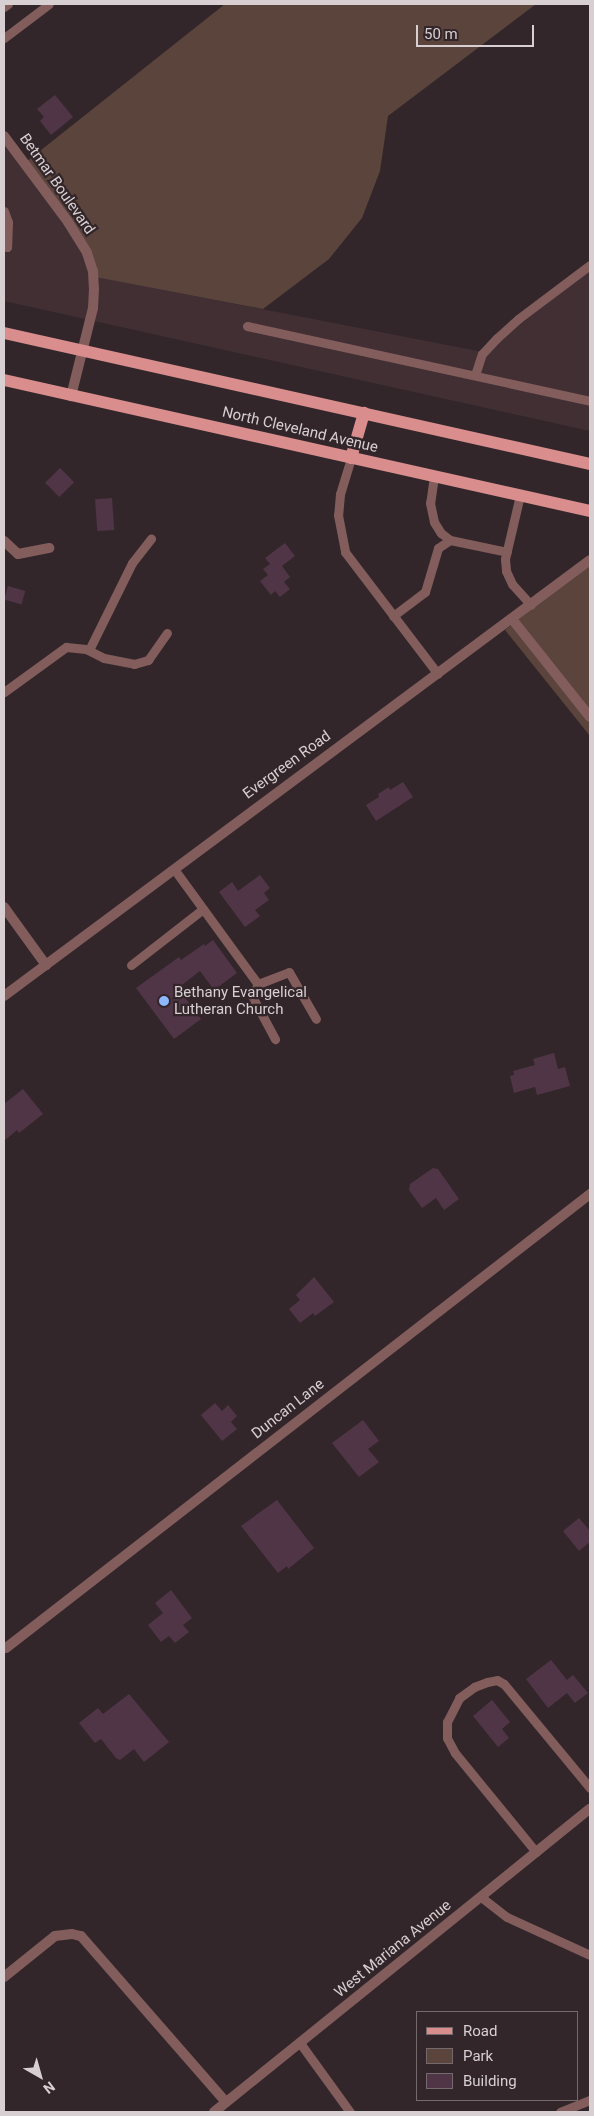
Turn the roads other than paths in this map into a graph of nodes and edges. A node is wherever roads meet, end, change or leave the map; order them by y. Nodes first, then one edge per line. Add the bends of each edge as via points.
1 (8, 4) edge
2 (49, 4) edge
3 (4, 7) edge
4 (4, 38) edge
5 (4, 136) edge
6 (8, 149) edge
7 (4, 211) edge
8 (4, 246) edge
9 (590, 265) edge
10 (247, 326) dead end
11 (4, 333) edge
12 (82, 351) junction
13 (475, 375) junction
14 (4, 380) edge
15 (71, 396) junction
16 (590, 401) edge
17 (364, 413) junction
18 (351, 458) junction
19 (590, 464) edge
20 (434, 476) junction
21 (520, 495) junction
22 (590, 511) edge
23 (151, 539) dead end
24 (450, 540) junction
25 (4, 541) edge
26 (49, 548) dead end
27 (507, 552) junction
28 (590, 560) edge
29 (531, 605) junction
30 (393, 616) junction
31 (512, 619) junction
32 (167, 633) dead end
33 (89, 650) junction
34 (438, 674) junction
35 (4, 692) edge
36 (590, 716) edge
37 (174, 869) junction
38 (4, 907) edge
39 (203, 909) junction
40 (46, 964) junction
41 (131, 965) dead end
42 (258, 984) junction
43 (4, 996) edge
44 (316, 1019) dead end
45 (275, 1039) dead end
46 (590, 1194) edge
47 (6, 1648) dead end
48 (590, 1788) edge
49 (590, 1809) edge
50 (536, 1852) junction
51 (481, 1897) junction
52 (590, 1955) edge
53 (4, 1977) edge
54 (300, 2043) junction
55 (590, 2100) edge
56 (226, 2102) junction
57 (214, 2112) edge
58 (350, 2112) edge
59 (560, 2112) edge

1 - 3 lane
2 - 4 lane
5 - 6 street, Betmar Boulevard
6 - 12 street, Betmar Boulevard via 68,222 87,253 94,289 93,308
7 - 8 lane via 8,222
9 - 13 lane via 497,338 482,354
10 - 13 lane
11 - 12 main road, North Cleveland Avenue
12 - 15 street, Betmar Boulevard
12 - 17 main road, North Cleveland Avenue
13 - 16 lane
14 - 15 main road, North Cleveland Avenue
15 - 18 main road, North Cleveland Avenue
17 - 18 main road
17 - 19 main road, North Cleveland Avenue
18 - 20 main road, North Cleveland Avenue
18 - 30 lane via 340,494 338,515 342,543 345,552
20 - 21 main road, North Cleveland Avenue
20 - 24 lane via 430,503 434,522
21 - 22 main road, North Cleveland Avenue
21 - 27 lane
23 - 33 lane via 132,563
24 - 27 lane
24 - 30 lane via 438,548 425,592
25 - 26 street via 18,554
27 - 29 lane via 506,571 512,584
28 - 29 street, Evergreen Road
29 - 31 street, Evergreen Road
30 - 34 lane
31 - 34 street, Evergreen Road
31 - 36 street
32 - 33 lane via 148,660 134,664 104,658
33 - 35 lane via 66,647
34 - 37 street, Evergreen Road
37 - 39 lane
37 - 40 street, Evergreen Road
38 - 40 street
39 - 41 lane
39 - 42 lane
40 - 43 street, Evergreen Road
42 - 44 lane via 289,972
42 - 45 lane via 252,996
46 - 47 street, Duncan Lane
48 - 50 lane via 504,1684 497,1680 487,1682 459,1698 447,1722 447,1738 455,1753
49 - 50 street, West Mariana Avenue
50 - 51 street, West Mariana Avenue
51 - 52 lane via 507,1917
51 - 54 street, West Mariana Avenue
53 - 56 street via 55,1936 81,1936
54 - 56 street, West Mariana Avenue
54 - 58 lane
55 - 59 lane
56 - 57 street, West Mariana Avenue

